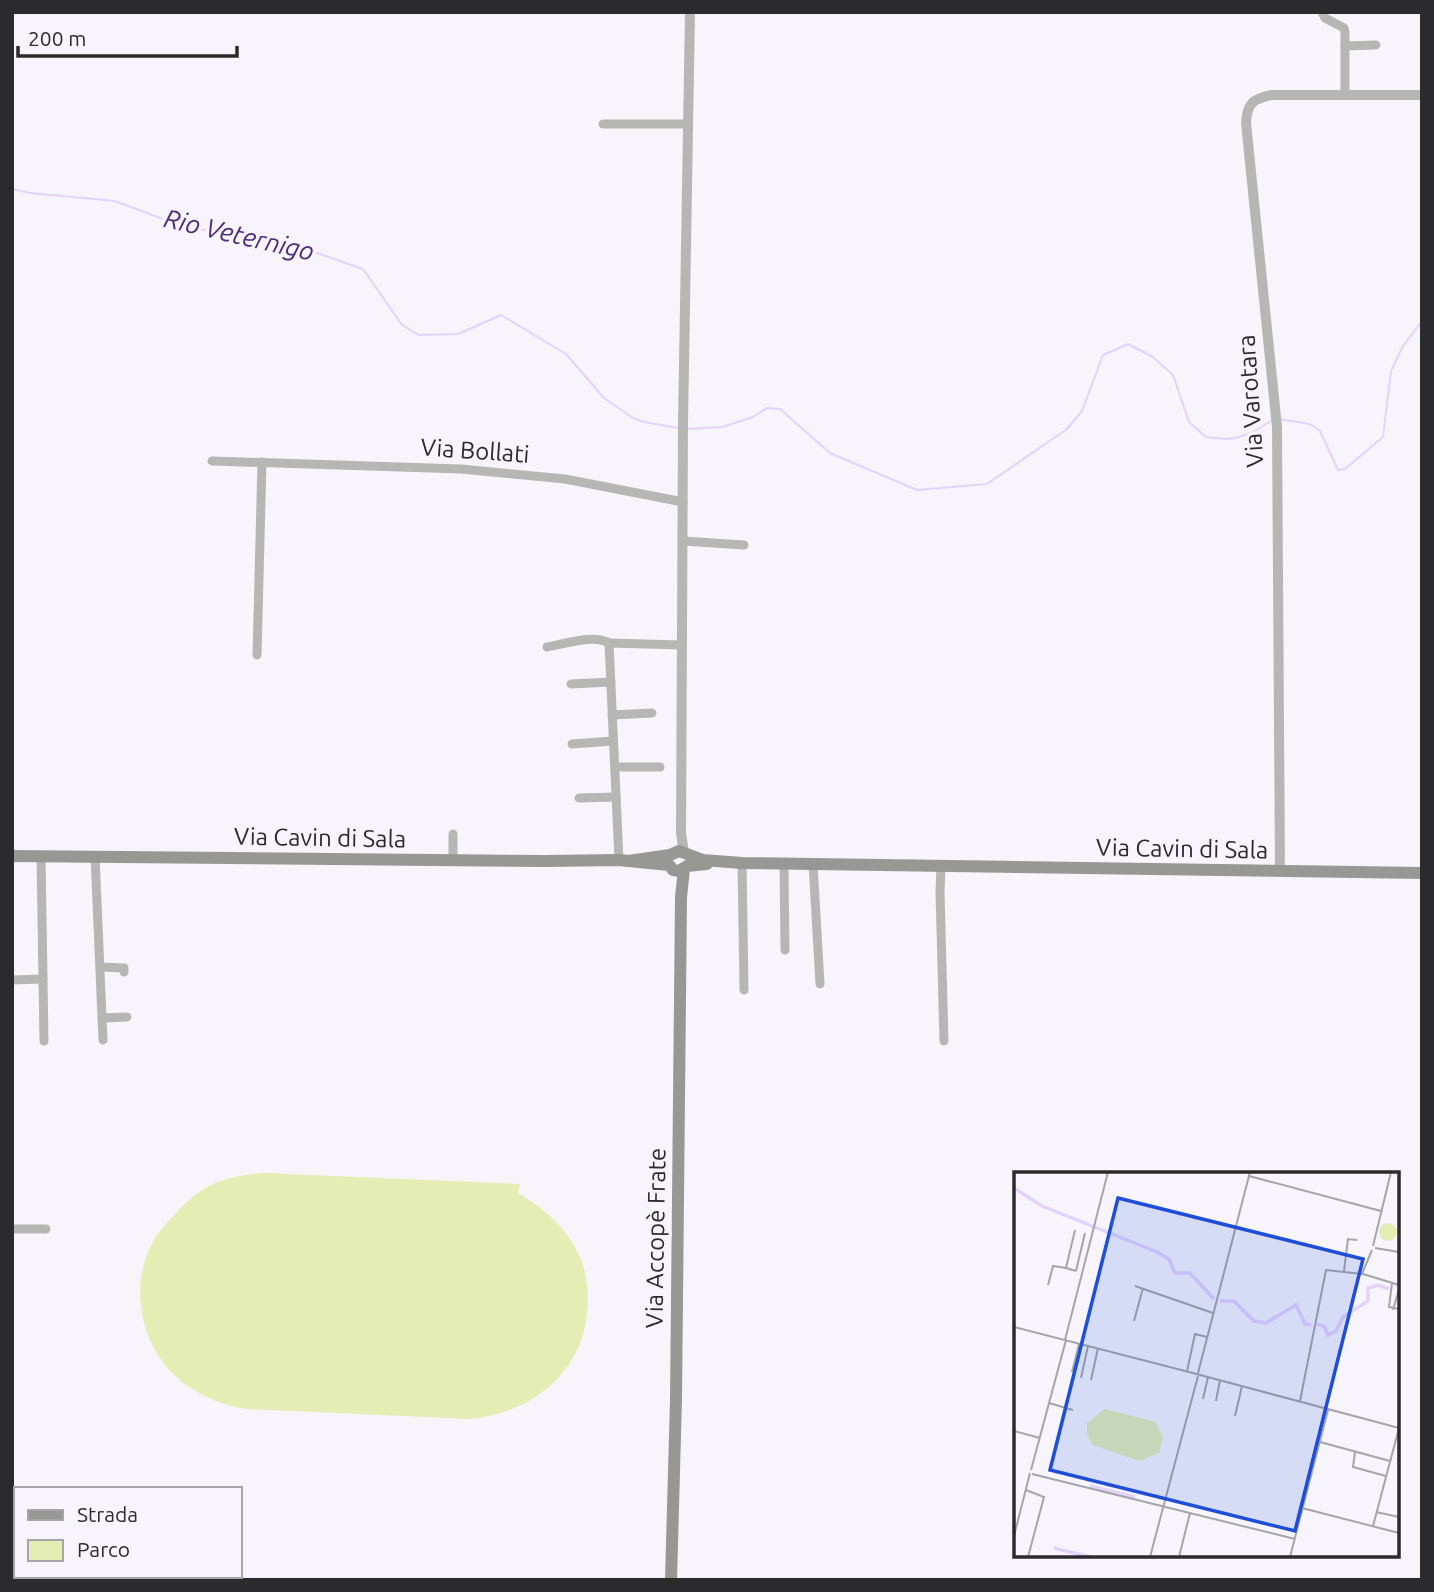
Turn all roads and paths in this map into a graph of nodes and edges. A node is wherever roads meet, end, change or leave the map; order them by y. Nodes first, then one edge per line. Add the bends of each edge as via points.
1 (690, 12) edge
2 (1321, 12) edge
3 (1376, 45) dead end
4 (1345, 46) junction
5 (1422, 94) edge
6 (1345, 95) junction
7 (603, 124) dead end
8 (688, 124) junction
9 (212, 461) dead end
10 (262, 462) junction
11 (683, 502) junction
12 (683, 541) junction
13 (744, 545) dead end
14 (609, 643) junction
15 (682, 645) junction
16 (547, 647) dead end
17 (257, 655) dead end
18 (611, 682) junction
19 (571, 684) dead end
20 (652, 713) dead end
21 (612, 715) junction
22 (613, 741) junction
23 (572, 744) dead end
24 (615, 767) junction
25 (660, 767) dead end
26 (616, 797) junction
27 (579, 798) dead end
28 (453, 834) dead end
29 (12, 856) edge
30 (41, 856) junction
31 (95, 856) junction
32 (453, 860) junction
33 (623, 860) junction
34 (678, 861) junction
35 (742, 863) junction
36 (784, 864) junction
37 (813, 864) junction
38 (941, 866) junction
39 (1280, 871) junction
40 (1422, 873) edge
41 (785, 950) dead end
42 (100, 967) junction
43 (124, 972) dead end
44 (12, 979) edge
45 (43, 979) junction
46 (820, 984) dead end
47 (744, 990) dead end
48 (127, 1017) dead end
49 (102, 1018) junction
50 (103, 1040) dead end
51 (44, 1041) dead end
52 (944, 1041) dead end
53 (12, 1229) edge
54 (46, 1230) dead end
55 (671, 1580) edge

1 - 8 street
2 - 4 street via 1344,28
3 - 4 street
4 - 6 street
5 - 6 street, Via Varotara
6 - 39 street, Via Varotara via 1263,97 1247,112 1277,421
7 - 8 street
8 - 11 street
9 - 10 street, Via Bollati
10 - 11 street, Via Bollati via 461,469 565,479
10 - 17 street
11 - 12 street
12 - 13 street
12 - 15 street
14 - 15 street
14 - 16 street via 602,639
14 - 18 street
15 - 34 street
18 - 19 street
18 - 21 street
20 - 21 street
21 - 22 street
22 - 23 street
22 - 24 street
24 - 25 street
24 - 26 street
26 - 27 street
26 - 33 street
28 - 32 street
29 - 30 main road, Via Cavin di Sala
30 - 31 main road, Via Cavin di Sala
30 - 45 street
31 - 32 main road, Via Cavin di Sala
31 - 42 street
32 - 33 main road, Via Cavin di Sala
33 - 34 main road, Via Cavin di Sala
34 - 35 main road, Via Cavin di Sala
34 - 55 main road, Via Accopè Frate
35 - 36 main road, Via Cavin di Sala
35 - 47 street
36 - 37 main road, Via Cavin di Sala
36 - 41 street
37 - 38 main road, Via Cavin di Sala
37 - 46 street
38 - 39 main road, Via Cavin di Sala
38 - 52 street
39 - 40 main road, Via Cavin di Sala
42 - 43 street via 124,968
42 - 49 street
44 - 45 street
45 - 51 street
48 - 49 street
49 - 50 street
53 - 54 street

